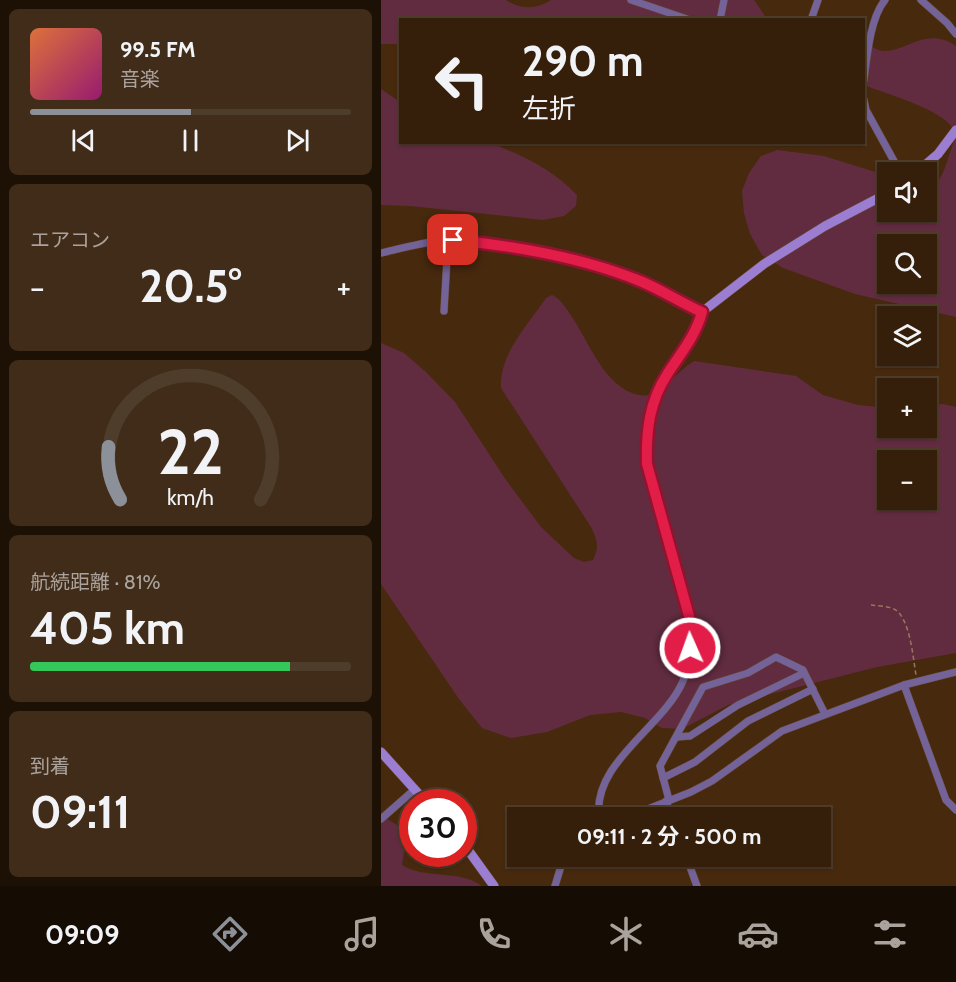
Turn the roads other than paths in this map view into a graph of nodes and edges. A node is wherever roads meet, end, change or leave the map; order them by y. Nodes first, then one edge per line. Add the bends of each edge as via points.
1 (631, 0) edge
2 (724, 0) edge
3 (818, 0) edge
4 (885, 0) edge
5 (921, 0) edge
6 (684, 18) edge
7 (720, 18) edge
8 (812, 18) edge
9 (956, 34) edge
10 (867, 43) edge
11 (865, 68) edge
12 (865, 105) edge
13 (956, 130) edge
14 (895, 162) edge
15 (929, 162) edge
16 (877, 199) edge
17 (449, 241) junction
18 (381, 253) edge
19 (444, 311) dead end
20 (702, 312) junction
21 (956, 672) edge
22 (804, 673) junction
23 (904, 685) junction
24 (813, 689) junction
25 (825, 714) junction
26 (677, 737) junction
27 (381, 752) edge
28 (663, 778) junction
29 (413, 789) edge
30 (668, 801) junction
31 (399, 803) edge
32 (598, 807) edge
33 (653, 807) edge
34 (669, 807) edge
35 (956, 810) edge
36 (381, 819) edge
37 (477, 862) edge
38 (561, 867) edge
39 (690, 867) edge
40 (494, 886) edge
41 (555, 886) edge
42 (697, 886) edge

1 - 6 street
2 - 7 street
3 - 8 street
4 - 10 street
5 - 9 street
10 - 11 street
12 - 14 street
13 - 15 street
16 - 20 street via 764,264
17 - 18 street
17 - 19 street
17 - 20 street via 507,245 598,266 641,281
20 - 32 street via 698,328 656,395 646,443 647,464 689,616 690,648 683,681 663,714 614,766 602,789
21 - 23 street
22 - 24 street
22 - 26 street via 738,705 690,736
22 - 26 street via 776,657 748,673 703,687
23 - 25 street
23 - 35 street via 946,800
24 - 25 street
24 - 28 street via 748,722 695,762
25 - 30 street via 782,732 712,781
26 - 28 street via 661,761
27 - 29 street
28 - 30 street
30 - 33 street
30 - 34 street
31 - 36 street
37 - 40 street
38 - 41 street
39 - 42 street

